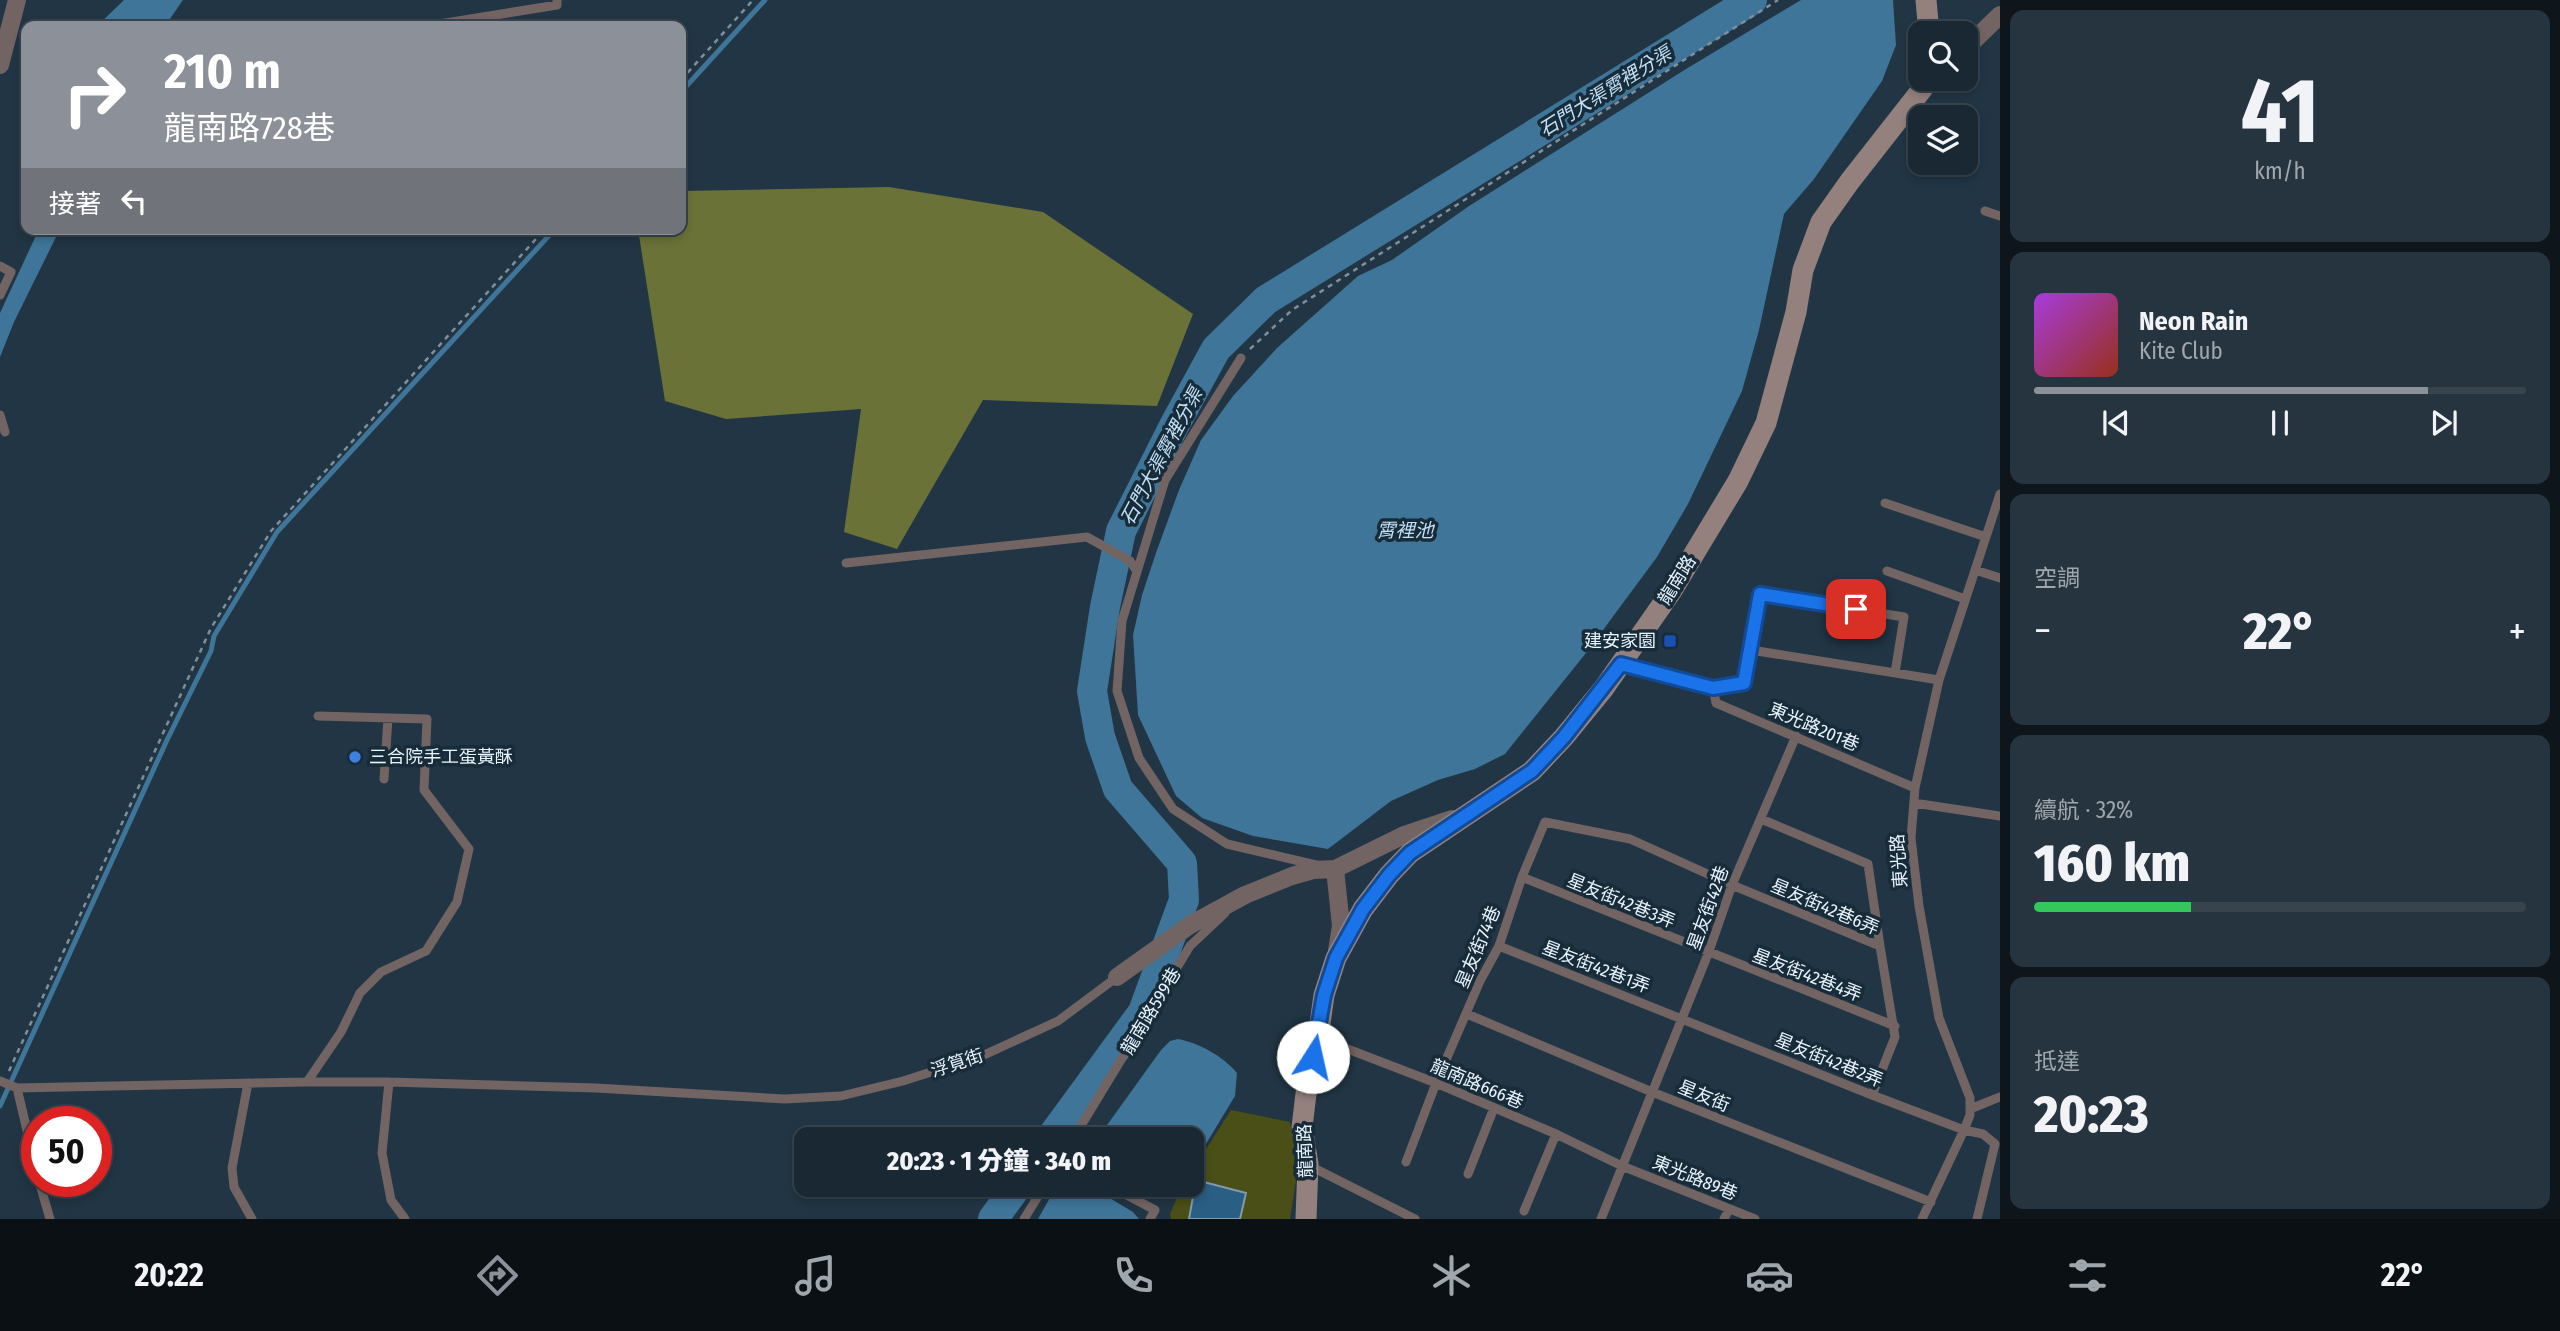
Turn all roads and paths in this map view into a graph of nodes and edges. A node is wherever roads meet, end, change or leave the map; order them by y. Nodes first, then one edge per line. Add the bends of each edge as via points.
1 (16, 0) edge
2 (557, 0) edge
3 (753, 0) edge
4 (1778, 0) edge
5 (1926, 0) edge
6 (2000, 15) edge
7 (457, 21) edge
8 (1930, 21) edge
9 (1978, 36) edge
10 (0, 65) edge
11 (686, 74) edge
12 (1920, 91) edge
13 (1985, 211) dead end
14 (2000, 216) edge
15 (540, 235) edge
16 (0, 266) edge
17 (0, 295) edge
18 (1241, 358) joint
19 (0, 415) edge
20 (5, 432) dead end
21 (2000, 494) edge
22 (1885, 503) dead end
23 (1986, 537) junction
24 (846, 563) dead end
25 (1136, 570) junction
26 (1975, 570) junction
27 (1887, 572) dead end
28 (2000, 578) edge
29 (1965, 599) junction
30 (1751, 650) junction
31 (1621, 664) junction
32 (1895, 673) junction
33 (1939, 680) junction
34 (1713, 688) junction
35 (318, 716) dead end
36 (388, 718) junction
37 (1796, 736) junction
38 (384, 779) dead end
39 (1915, 788) junction
40 (1914, 803) junction
41 (1467, 814) junction
42 (2000, 816) edge
43 (1761, 819) junction
44 (1545, 821) joint
45 (1335, 869) junction
46 (1522, 877) junction
47 (1732, 886) junction
48 (1245, 895) junction
49 (1499, 946) junction
50 (1880, 946) junction
51 (1709, 954) junction
52 (1336, 958) junction
53 (1117, 977) joint
54 (1467, 1014) junction
55 (1682, 1018) junction
56 (1895, 1026) junction
57 (1318, 1038) junction
58 (3, 1082) edge
59 (307, 1082) junction
60 (389, 1082) junction
61 (248, 1083) junction
62 (1436, 1083) junction
63 (16, 1088) junction
64 (1652, 1092) junction
65 (1872, 1095) junction
66 (2000, 1097) edge
67 (21, 1108) edge
68 (1494, 1108) junction
69 (1970, 1109) junction
70 (1080, 1127) edge
71 (1964, 1130) junction
72 (1556, 1134) junction
73 (1406, 1162) dead end
74 (1308, 1164) junction
75 (1622, 1166) junction
76 (1468, 1174) dead end
77 (44, 1197) edge
78 (1038, 1197) edge
79 (1131, 1197) edge
80 (1931, 1202) junction
81 (1729, 1209) junction
82 (1524, 1211) dead end
83 (50, 1219) edge
84 (252, 1219) edge
85 (405, 1219) edge
86 (1024, 1219) edge
87 (1150, 1219) edge
88 (1306, 1219) edge
89 (1415, 1219) edge
90 (1601, 1219) edge
91 (1724, 1219) edge
92 (1755, 1219) edge
93 (1922, 1219) edge
94 (1977, 1219) edge

1 - 10 street
2 - 7 lane via 557,5
3 - 11 path
4 - 18 path via 1292,310
5 - 8 main road
6 - 9 street
12 - 31 main road, 龍南路 via 1821,222 1803,270 1766,423 1738,481
13 - 14 lane
15 - 58 path via 271,531 211,628
16 - 17 lane via 11,272
18 - 25 lane via 1165,480
19 - 20 lane
21 - 23 lane, 東光路
22 - 23 lane
23 - 26 lane, 東光路
24 - 25 lane via 1087,537 1130,561
25 - 45 lane via 1122,621 1117,691 1139,758 1173,809 1227,844
26 - 28 lane
26 - 29 lane, 東光路
27 - 29 lane
29 - 33 lane, 東光路
30 - 32 lane
30 - 32 lane via 1760,594 1904,617
30 - 34 lane via 1744,683
31 - 34 lane
31 - 41 main road, 龍南路 via 1532,771
32 - 33 lane
33 - 39 lane, 東光路
34 - 37 lane, 東光路201巷 via 1716,703
35 - 36 lane
36 - 38 lane
36 - 59 lane via 427,719 424,790 470,849 457,902 426,951 381,972 360,993 341,1032
37 - 39 lane, 東光路201巷
37 - 43 lane, 星友街42巷
39 - 40 lane, 東光路
40 - 42 lane
40 - 69 lane, 東光路 via 1911,838 1939,1018 1970,1098
41 - 45 street, 浮筧街 via 1404,835
41 - 52 main road, 龍南路 via 1410,853 1389,875 1363,909
43 - 47 lane, 星友街42巷
43 - 50 lane via 1868,864
44 - 46 lane, 星友街74巷
44 - 47 lane, 星友街42巷6弄 via 1630,839
45 - 48 street, 浮筧街 via 1292,876
45 - 52 street via 1341,926
46 - 49 lane, 星友街74巷
46 - 51 lane, 星友街42巷3弄
47 - 50 lane, 星友街42巷6弄
47 - 51 lane, 星友街42巷
48 - 53 street, 浮筧街 via 1190,925
48 - 70 lane, 龍南路599巷 via 1190,946
49 - 54 lane, 星友街74巷
49 - 55 lane, 星友街42巷1弄
50 - 56 lane, 星友街42巷6弄
51 - 55 lane, 星友街42巷
51 - 56 lane, 星友街42巷4弄
52 - 57 main road, 龍南路 via 1324,995
53 - 60 lane, 浮筧街 via 1058,1021 984,1055 841,1096 785,1099
54 - 62 lane, 星友街74巷
54 - 64 lane, 星友街
55 - 64 lane, 星友街42巷
55 - 65 lane, 星友街42巷2弄
56 - 65 lane, 星友街42巷6弄
57 - 62 lane, 龍南路666巷
57 - 74 main road, 龍南路 via 1302,1127
58 - 63 lane
59 - 60 lane, 浮筧街
59 - 61 lane, 浮筧街
60 - 85 lane via 382,1153 391,1200
61 - 63 lane, 浮筧街
61 - 84 lane via 232,1168 234,1187
62 - 68 lane, 龍南路666巷
62 - 73 lane, 星友街74巷
63 - 67 lane
64 - 75 lane, 星友街42巷
64 - 80 lane, 星友街
65 - 71 lane, 星友街42巷2弄
66 - 69 lane
68 - 72 lane, 龍南路666巷
68 - 76 lane
69 - 71 lane
71 - 80 lane
71 - 94 lane, 星友街42巷2弄 via 1983,1134 1995,1144
72 - 75 lane, 龍南路666巷
72 - 82 lane
74 - 88 main road, 龍南路
74 - 89 lane
75 - 81 lane, 東光路89巷
75 - 90 lane, 星友街42巷
77 - 83 lane
78 - 86 lane
79 - 87 lane via 1155,1210
80 - 93 lane
81 - 91 lane
81 - 92 lane, 東光路89巷

